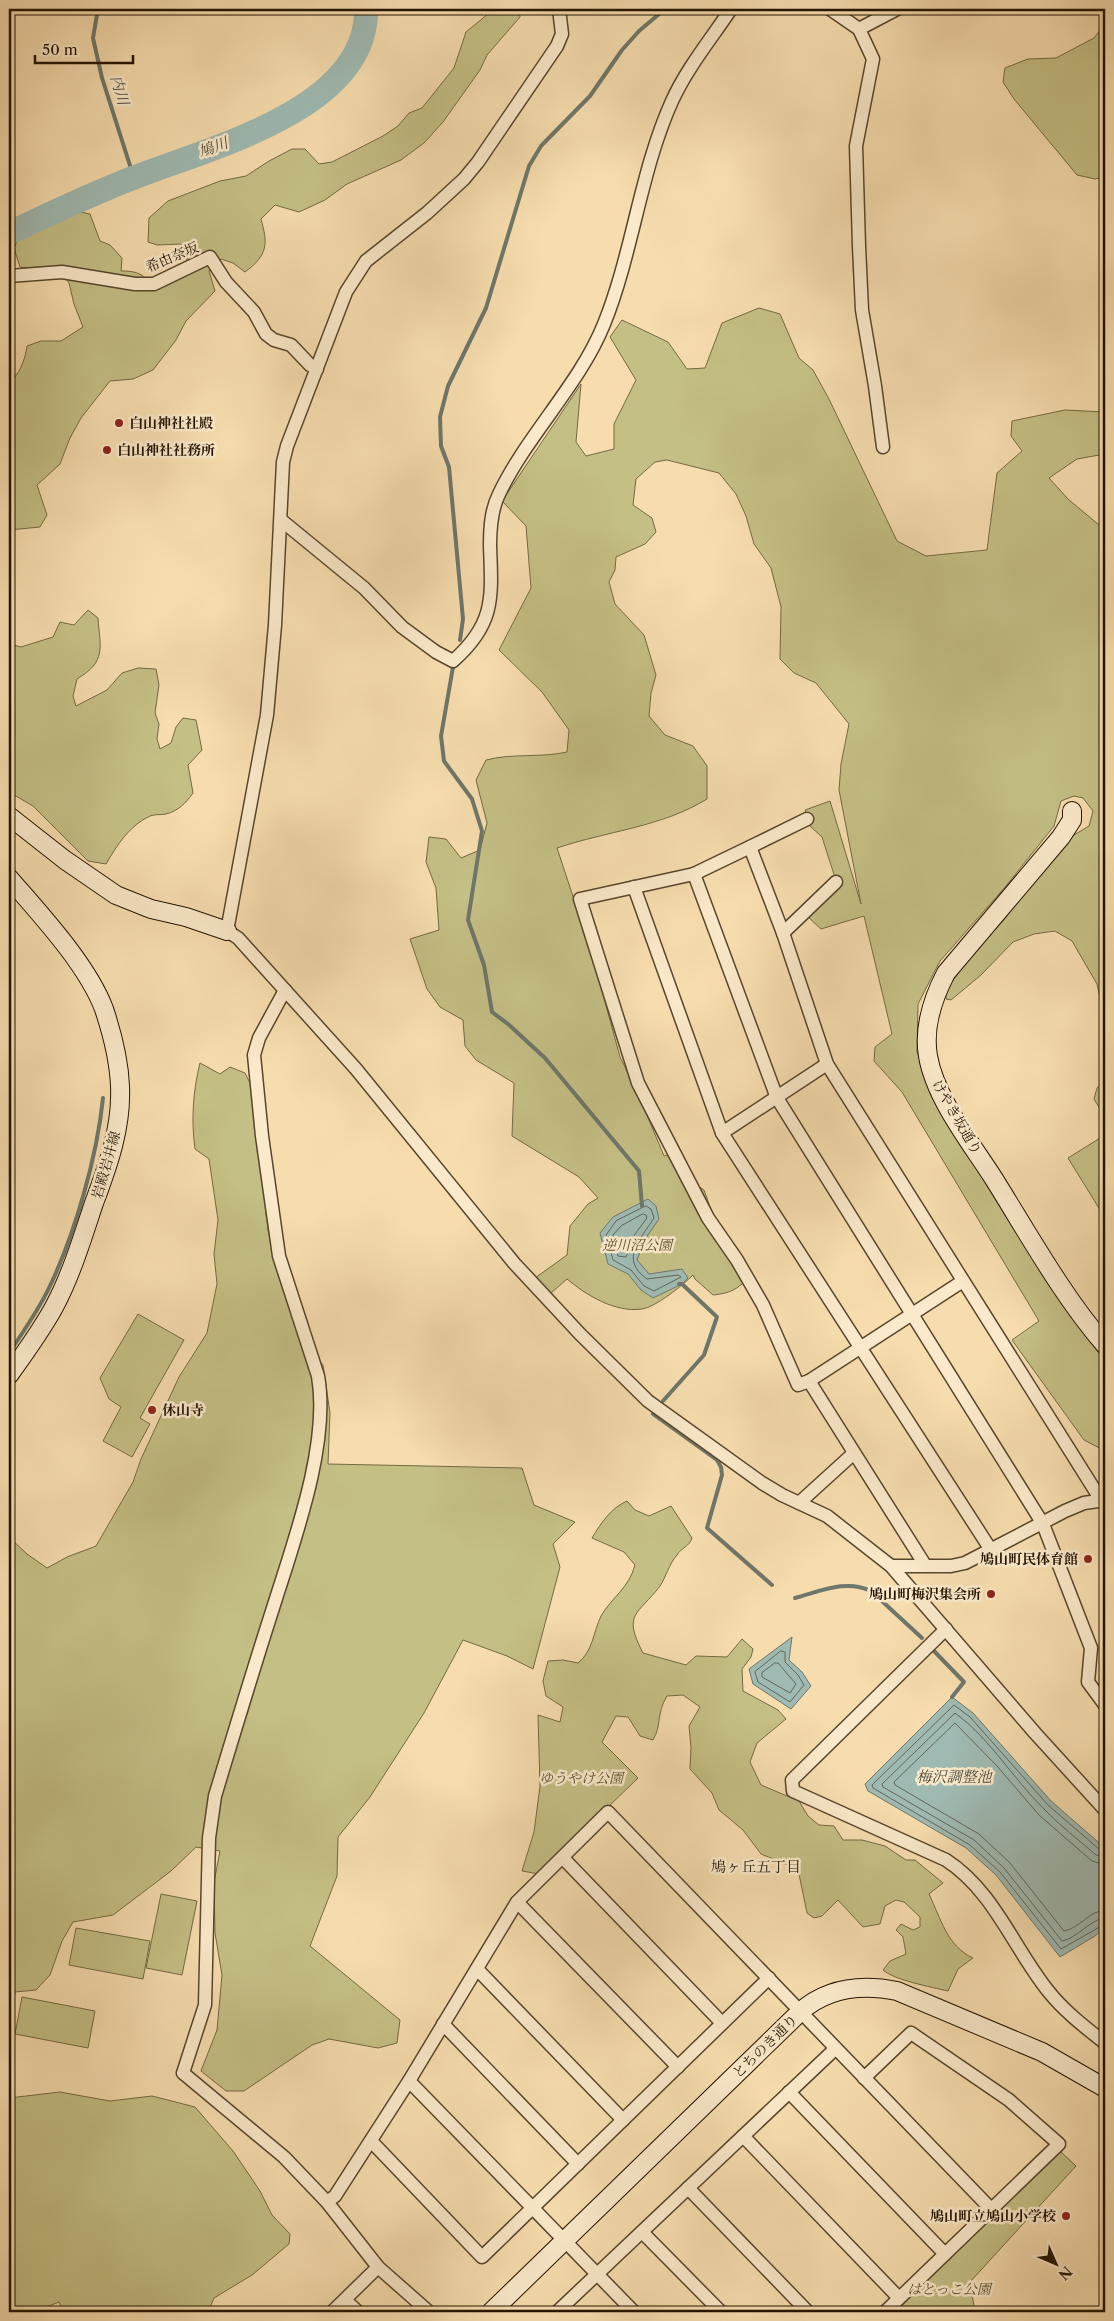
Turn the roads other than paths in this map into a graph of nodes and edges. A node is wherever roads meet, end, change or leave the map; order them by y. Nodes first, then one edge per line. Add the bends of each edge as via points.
1 (559, 9) edge
2 (731, 9) edge
3 (830, 9) edge
4 (897, 9) edge
5 (859, 29) junction
6 (9, 276) edge
7 (317, 369) junction
8 (883, 447) dead end
9 (281, 520) junction
10 (1072, 811) dead end
11 (9, 816) edge
12 (807, 819) dead end
13 (750, 847) junction
14 (694, 874) junction
15 (9, 878) edge
16 (836, 882) dead end
17 (634, 887) junction
18 (227, 931) junction
19 (783, 933) junction
20 (285, 990) junction
21 (827, 1064) junction
22 (777, 1098) junction
23 (722, 1133) junction
24 (963, 1281) junction
25 (912, 1315) junction
26 (1105, 1345) edge
27 (861, 1347) junction
28 (9, 1374) edge
29 (809, 1381) junction
30 (854, 1452) junction
31 (1103, 1500) edge
32 (800, 1503) junction
33 (1043, 1524) junction
34 (991, 1550) junction
35 (925, 1565) junction
36 (891, 1566) junction
37 (946, 1629) junction
38 (1105, 1705) edge
39 (1105, 1810) edge
40 (562, 1858) junction
41 (517, 1902) junction
42 (477, 1969) junction
43 (769, 1978) junction
44 (800, 2012) junction
45 (722, 2023) junction
46 (443, 2024) junction
47 (1105, 2043) edge
48 (835, 2049) junction
49 (678, 2067) junction
50 (864, 2078) junction
51 (409, 2081) junction
52 (1105, 2088) edge
53 (789, 2092) junction
54 (623, 2120) junction
55 (743, 2136) junction
56 (371, 2141) junction
57 (578, 2164) junction
58 (688, 2188) junction
59 (327, 2202) junction
60 (533, 2208) junction
61 (991, 2209) junction
62 (642, 2232) junction
63 (564, 2241) junction
64 (945, 2254) junction
65 (378, 2267) junction
66 (597, 2274) junction
67 (899, 2298) junction
68 (345, 2300) junction
69 (332, 2312) edge
70 (358, 2312) edge
71 (429, 2312) edge
72 (491, 2312) edge
73 (557, 2312) edge
74 (634, 2312) edge
75 (721, 2312) edge
76 (808, 2312) edge
77 (884, 2312) edge

1 - 7 street via 562,34 557,46 478,162 445,197 366,261 354,277
2 - 9 street via 688,71 672,101 655,147 604,325 588,357 498,494 490,526 492,592 488,612 471,645 453,661 436,652 402,627 364,588
3 - 5 street
4 - 5 street
5 - 8 street via 873,59 856,146 862,310
6 - 7 street, 希由奈坂 via 62,272 116,282 154,284 210,257 226,282 254,312 266,334 291,345
7 - 9 street via 285,454
9 - 18 street via 267,715
10 - 26 street, けやき坂通り via 1072,820 1061,836 946,972 934,995 930,1012 928,1055 934,1079 969,1139 1057,1279
11 - 18 street via 116,895 151,909
12 - 13 street
13 - 14 street
13 - 19 street
14 - 17 street
14 - 22 street
15 - 28 street, 岩殿岩井線 via 86,975 103,1007 113,1040 120,1086 114,1142 71,1270 54,1307
16 - 19 street
17 - 23 street
17 - 29 street via 580,899 638,1083 708,1218 763,1305 798,1385
18 - 20 street via 238,938
19 - 21 street
20 - 32 street via 356,1069 514,1263 614,1368 648,1401 724,1457
20 - 59 street via 259,1038 254,1055 279,1256 318,1376 320,1421 316,1456 296,1536 215,1796 209,1838 205,2005 184,2072 284,2156
21 - 22 street
21 - 24 street
22 - 23 street
22 - 25 street
23 - 27 street
24 - 25 street
24 - 31 street
25 - 27 street
25 - 33 street
27 - 29 street
27 - 34 street
29 - 30 street
30 - 32 street
30 - 35 street
31 - 33 street via 1084,1503
32 - 36 street via 846,1528
33 - 34 street
33 - 38 street via 1091,1648 1088,1682
34 - 35 street via 966,1563
35 - 36 street
36 - 37 street
37 - 39 street
37 - 47 street via 792,1780 793,1791 946,1860 961,1870 978,1888 1049,1992
40 - 41 street
40 - 43 street via 608,1812
40 - 45 street
41 - 42 street
41 - 49 street
42 - 46 street
42 - 54 street
43 - 44 street
43 - 45 street
44 - 48 street
44 - 52 street, とちのき通り via 808,2004 843,1990 875,1987 896,1991 1042,2052
44 - 63 street, とちのき通り
45 - 49 street
46 - 51 street
46 - 57 street
48 - 50 street
48 - 53 street
49 - 54 street
50 - 61 street
50 - 61 street via 912,2033 1009,2100 1059,2144
51 - 56 street
51 - 60 street
53 - 55 street
53 - 64 street
54 - 57 street
55 - 58 street
55 - 67 street
56 - 59 street via 335,2196
56 - 60 street via 482,2257
57 - 60 street
58 - 62 street
58 - 76 street
59 - 65 street
60 - 63 street
61 - 64 street
62 - 66 street
62 - 75 street
63 - 66 street
63 - 72 street, とちのき通り
64 - 67 street
65 - 68 street
65 - 71 street
66 - 73 street
66 - 74 street
67 - 77 street
68 - 69 street
68 - 70 street

